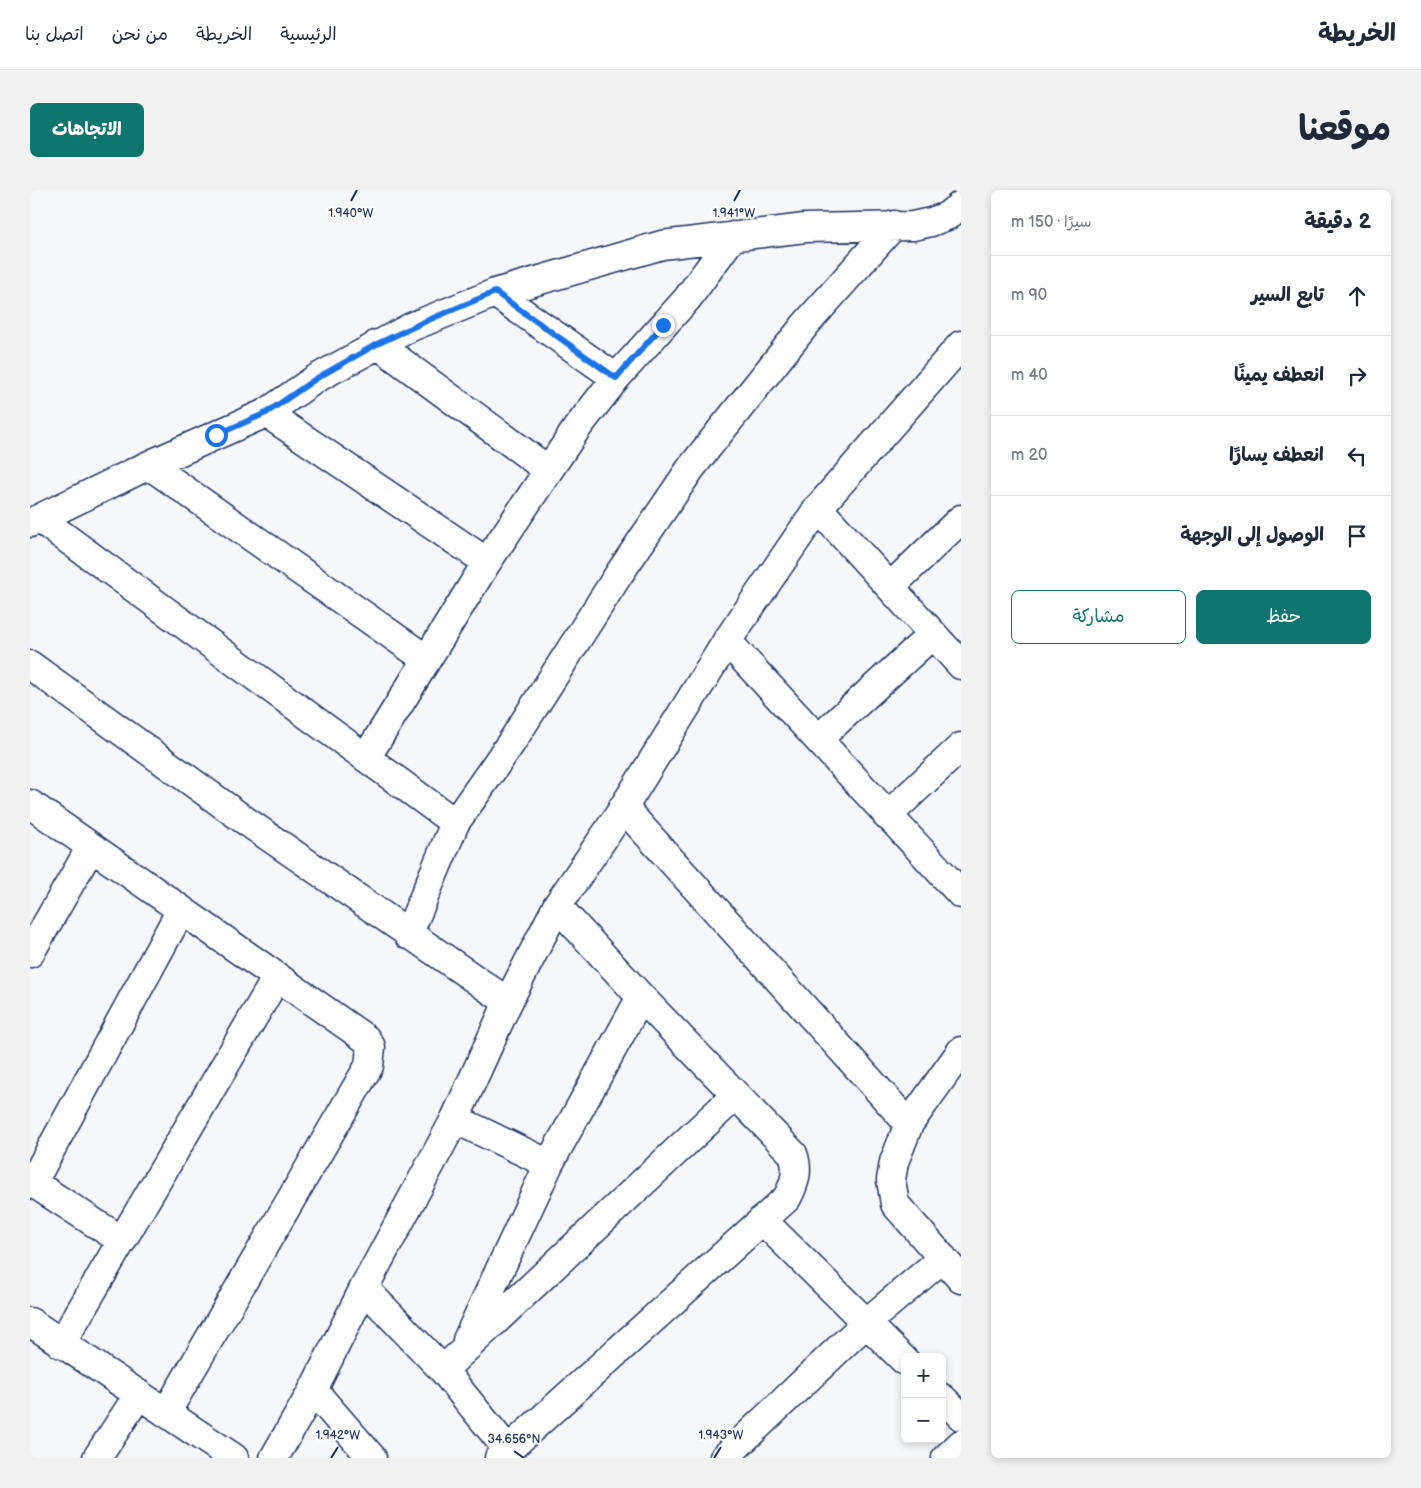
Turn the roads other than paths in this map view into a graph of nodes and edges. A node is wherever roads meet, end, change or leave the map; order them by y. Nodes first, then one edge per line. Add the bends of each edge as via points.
1 (961, 205) edge
2 (894, 225) junction
3 (733, 236) junction
4 (495, 292) junction
5 (377, 344) junction
6 (961, 345) edge
7 (616, 378) junction
8 (266, 413) junction
9 (149, 465) junction
10 (548, 470) junction
11 (818, 508) junction
12 (961, 519) edge
13 (35, 521) edge
14 (487, 562) junction
15 (890, 587) junction
16 (933, 634) junction
17 (727, 640) junction
18 (426, 659) junction
19 (960, 662) edge
20 (30, 665) edge
21 (818, 739) junction
22 (961, 748) edge
23 (366, 758) junction
24 (30, 804) edge
25 (623, 807) junction
26 (887, 816) junction
27 (454, 823) junction
28 (91, 847) junction
29 (960, 891) edge
30 (557, 906) junction
31 (181, 910) junction
32 (408, 935) junction
33 (30, 953) edge
34 (277, 976) junction
35 (641, 997) junction
36 (508, 1002) junction
37 (961, 1051) edge
38 (735, 1096) junction
39 (455, 1119) junction
40 (909, 1124) junction
41 (549, 1164) junction
42 (31, 1182) edge
43 (762, 1220) junction
44 (121, 1240) junction
45 (943, 1258) junction
46 (961, 1279) edge
47 (364, 1288) junction
48 (30, 1322) edge
49 (866, 1323) junction
50 (61, 1344) junction
51 (901, 1357) edge
52 (452, 1361) junction
53 (313, 1390) junction
54 (140, 1394) junction
55 (946, 1402) edge
56 (166, 1412) junction
57 (961, 1416) edge
58 (961, 1444) edge
59 (503, 1454) edge
60 (97, 1458) edge
61 (234, 1458) edge
62 (274, 1458) edge
63 (372, 1458) edge
64 (724, 1458) edge
65 (946, 1458) edge

1 - 2 street via 947,216 931,222 913,226
2 - 3 street via 806,228
2 - 27 street via 806,324 691,468
3 - 4 street via 662,245
3 - 7 street via 686,299
4 - 5 street
4 - 7 street
5 - 8 street via 317,378
5 - 10 street
6 - 11 street
7 - 10 street
8 - 9 street
8 - 14 street
9 - 13 street
9 - 18 street
10 - 14 street
11 - 15 street
11 - 17 street
12 - 15 street
13 - 23 street
14 - 18 street
15 - 16 street
16 - 19 street
16 - 21 street
17 - 21 street
17 - 25 street
18 - 23 street
20 - 32 street
21 - 26 street
22 - 26 street
23 - 27 street
24 - 28 street
25 - 30 street
25 - 40 street
26 - 29 street
27 - 32 street
28 - 31 street
28 - 33 street
30 - 35 street
30 - 36 street
31 - 34 street
31 - 42 street
32 - 36 street
34 - 44 street
34 - 56 street via 366,1039 371,1047 369,1066
35 - 38 street
35 - 41 street
36 - 39 street
37 - 40 street
38 - 43 street via 793,1154 796,1164 794,1185 787,1198
38 - 52 street
39 - 41 street
39 - 47 street
40 - 45 street via 894,1162 891,1180 895,1204
41 - 52 street
42 - 44 street
43 - 49 street
43 - 59 street
44 - 50 street
45 - 46 street
45 - 49 street
47 - 52 street
47 - 53 street
48 - 50 street
49 - 51 street
49 - 64 street
50 - 54 street
52 - 59 street
53 - 62 street
53 - 63 street
54 - 56 street
54 - 60 street
55 - 57 street
56 - 61 street
58 - 65 street

